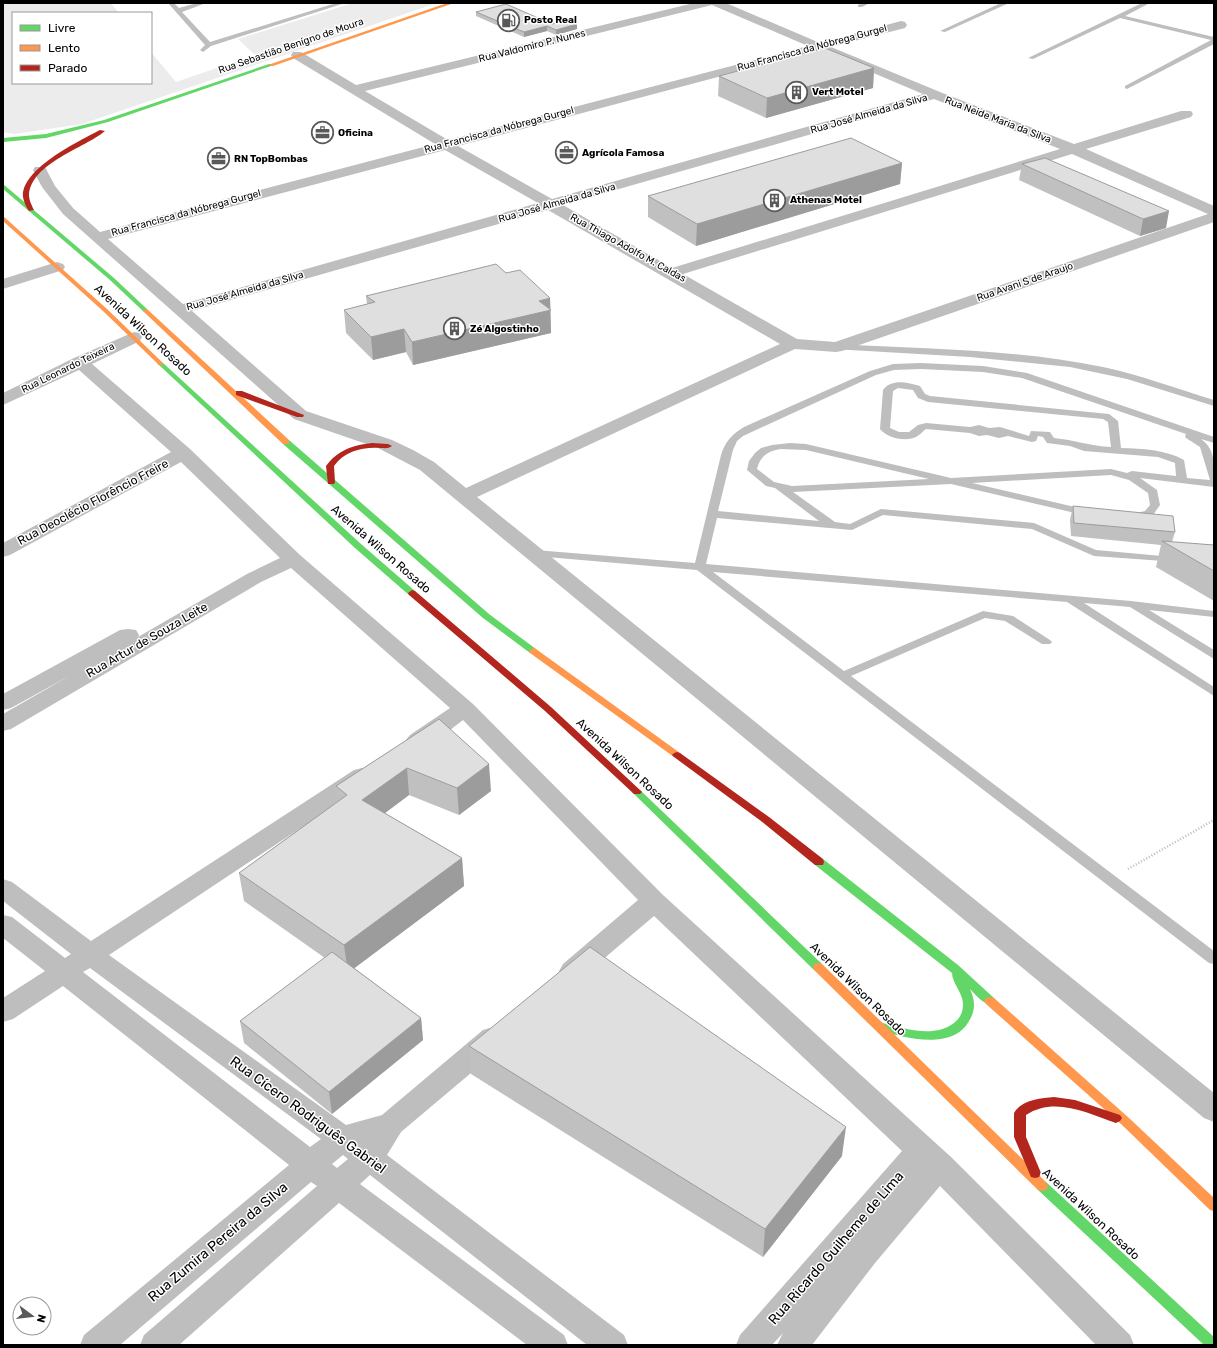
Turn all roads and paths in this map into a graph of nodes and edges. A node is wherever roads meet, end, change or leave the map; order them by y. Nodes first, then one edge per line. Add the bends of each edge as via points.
1 (171, 3) edge
2 (203, 3) edge
3 (342, 3) edge
4 (452, 3) edge
5 (708, 3) edge
6 (716, 3) edge
7 (1006, 3) edge
8 (1146, 3) edge
9 (178, 11) junction
10 (1119, 16) junction
11 (901, 25) dead end
12 (944, 31) dead end
13 (1214, 40) edge
14 (209, 45) junction
15 (817, 46) junction
16 (203, 50) dead end
17 (297, 55) junction
18 (1031, 58) dead end
19 (1127, 87) dead end
20 (356, 90) junction
21 (935, 95) junction
22 (138, 111) junction
23 (1186, 114) dead end
24 (3, 140) edge
25 (445, 144) junction
26 (1073, 149) junction
27 (40, 170) junction
28 (3, 186) edge
29 (551, 205) junction
30 (31, 210) junction
31 (1214, 211) edge
32 (1214, 216) edge
33 (3, 218) edge
34 (97, 237) junction
35 (57, 267) junction
36 (672, 273) junction
37 (8, 282) edge
38 (179, 310) junction
39 (134, 337) junction
40 (793, 344) junction
41 (836, 347) junction
42 (80, 362) junction
43 (230, 390) junction
44 (3, 400) edge
45 (1214, 403) edge
46 (300, 415) junction
47 (1178, 427) junction
48 (1214, 440) edge
49 (388, 446) junction
50 (1116, 451) junction
51 (183, 453) junction
52 (1111, 472) junction
53 (1214, 479) edge
54 (1182, 480) junction
55 (950, 481) junction
56 (331, 482) junction
57 (1214, 484) edge
58 (779, 487) junction
59 (463, 496) junction
60 (712, 514) junction
61 (1101, 516) edge
62 (1123, 518) edge
63 (833, 525) junction
64 (3, 551) edge
65 (535, 553) junction
66 (288, 554) junction
67 (1184, 561) edge
68 (700, 567) junction
69 (1068, 598) junction
70 (1131, 604) junction
71 (1214, 614) edge
72 (1046, 642) dead end
73 (1214, 655) edge
74 (842, 676) junction
75 (1214, 692) edge
76 (3, 703) edge
77 (465, 708) junction
78 (3, 724) edge
79 (1214, 820) edge
80 (1109, 879) junction
81 (3, 888) edge
82 (654, 901) junction
83 (3, 924) edge
84 (88, 954) junction
85 (1214, 959) edge
86 (954, 968) junction
87 (64, 971) junction
88 (552, 987) edge
89 (3, 1012) edge
90 (511, 1023) edge
91 (878, 1025) junction
92 (1214, 1110) edge
93 (1125, 1121) junction
94 (391, 1124) junction
95 (341, 1138) junction
96 (369, 1158) junction
97 (931, 1158) junction
98 (310, 1164) junction
99 (1040, 1184) junction
100 (339, 1185) junction
101 (1214, 1206) edge
102 (96, 1345) edge
103 (156, 1345) edge
104 (552, 1345) edge
105 (612, 1345) edge
106 (752, 1345) edge
107 (793, 1345) edge
108 (1118, 1345) edge
109 (1214, 1345) edge

1 - 9 lane
2 - 9 lane
3 - 14 lane
4 - 17 main road, Rua Sebastião Benígno de Moura
5 - 20 street, Rua Valdomiro P. Nunes
6 - 15 street, Rua Neide Maria da Silva
7 - 12 lane
8 - 10 lane
9 - 14 lane
10 - 13 lane
10 - 18 lane
11 - 15 street, Rua Francisca da Nóbrega Gurgel
13 - 19 lane
14 - 16 lane
15 - 21 street, Rua Neide Maria da Silva
15 - 25 street, Rua Francisca da Nóbrega Gurgel
17 - 20 street, Rua Thiago Adolfo M. Caldas
17 - 22 main road, Rua Sebastião Benígno de Moura
20 - 25 street, Rua Thiago Adolfo M. Caldas
21 - 26 street, Rua Neide Maria da Silva
21 - 29 street, Rua José Almeida da Silva
22 - 24 main road via 46,136
22 - 27 main road via 79,143
23 - 26 street
25 - 29 street, Rua Thiago Adolfo M. Caldas
25 - 34 street, Rua Francisca da Nóbrega Gurgel
26 - 31 street, Rua Neide Maria da Silva
26 - 36 street
27 - 30 main road via 28,187 26,197
27 - 34 street via 49,187 68,211
28 - 30 main road, Avenida Wilson Rosado
29 - 36 street, Rua Thiago Adolfo M. Caldas
29 - 38 street, Rua José Almeida da Silva
30 - 43 main road, Avenida Wilson Rosado via 112,280
32 - 41 street, Rua Avani S de Araujo
33 - 35 main road, Avenida Wilson Rosado
34 - 38 street
35 - 37 street
35 - 39 main road, Avenida Wilson Rosado
36 - 40 street, Rua Thiago Adolfo M. Caldas
38 - 46 street
39 - 42 street, Rua Leonardo Teixeira
39 - 91 main road, Avenida Wilson Rosado via 358,546 548,709 671,823
40 - 41 street
40 - 59 street
41 - 45 lane via 1013,358 1067,364 1111,372
42 - 44 street, Rua Leonardo Teixeira
42 - 51 street
43 - 46 main road
43 - 56 main road, Avenida Wilson Rosado
46 - 49 street
47 - 48 lane
47 - 53 lane via 1205,446
47 - 60 lane via 1024,375 975,369 893,367 873,373 736,436 730,443 726,455
49 - 56 main road via 365,444 342,454 329,468
49 - 59 street via 427,466
50 - 50 lane via 1113,421 1106,416 928,399 921,396 917,388 902,385 893,386 888,390 885,429 891,433 911,435 926,426 972,430 977,433 988,432 999,436 1008,433 1032,439 1035,433 1046,434 1050,441
50 - 54 lane via 1167,455 1175,458 1180,462
51 - 64 street, Rua Deoclécio Florêncio Freire
51 - 66 street
52 - 54 lane
52 - 55 lane
52 - 62 lane via 1133,478 1153,492 1154,505 1149,512 1138,517
54 - 57 lane
55 - 58 lane via 792,489
55 - 58 lane via 792,445 765,450 752,463 752,470 760,478
55 - 61 lane
56 - 86 main road, Avenida Wilson Rosado via 486,616 765,819
58 - 63 lane
59 - 65 street
60 - 63 lane
60 - 68 lane
63 - 67 lane via 852,527 881,512 1027,525 1094,553
65 - 68 lane
65 - 92 street
66 - 76 street, Rua Artur de Souza Leite
66 - 77 street
66 - 78 street, Rua Artur de Souza Leite via 254,578
68 - 69 lane
68 - 74 lane
69 - 70 lane
69 - 75 lane
70 - 71 lane
70 - 73 lane
72 - 74 lane via 1008,617 983,614
74 - 80 lane
77 - 82 street
77 - 84 street
79 - 80 path
80 - 85 lane
81 - 84 street, Rua Cícero Rodriguês Gabriel
82 - 88 street
82 - 97 street
83 - 87 street
84 - 87 street
84 - 95 street, Rua Cícero Rodriguês Gabriel
86 - 91 main road via 968,996 969,1013 960,1028 945,1034 926,1035 903,1033
86 - 93 main road, Avenida Wilson Rosado
87 - 89 street
87 - 98 street
90 - 94 street
91 - 99 main road, Avenida Wilson Rosado
93 - 99 main road via 1086,1108 1053,1103 1035,1104 1020,1113 1018,1129
93 - 101 main road, Avenida Wilson Rosado
94 - 95 street
94 - 96 street
95 - 96 street, Rua Cícero Rodriguês Gabriel
95 - 98 street, Rua Zumira Pereira da Silva
96 - 100 street
96 - 105 street, Rua Cícero Rodriguês Gabriel
97 - 106 street, Rua Ricardo Guilheme de Lima
97 - 107 street, Rua Ricardo Guilheme de Lima via 902,1206
97 - 108 street
98 - 100 street
98 - 102 street, Rua Zumira Pereira da Silva
99 - 109 main road, Avenida Wilson Rosado
100 - 103 street
100 - 104 street

